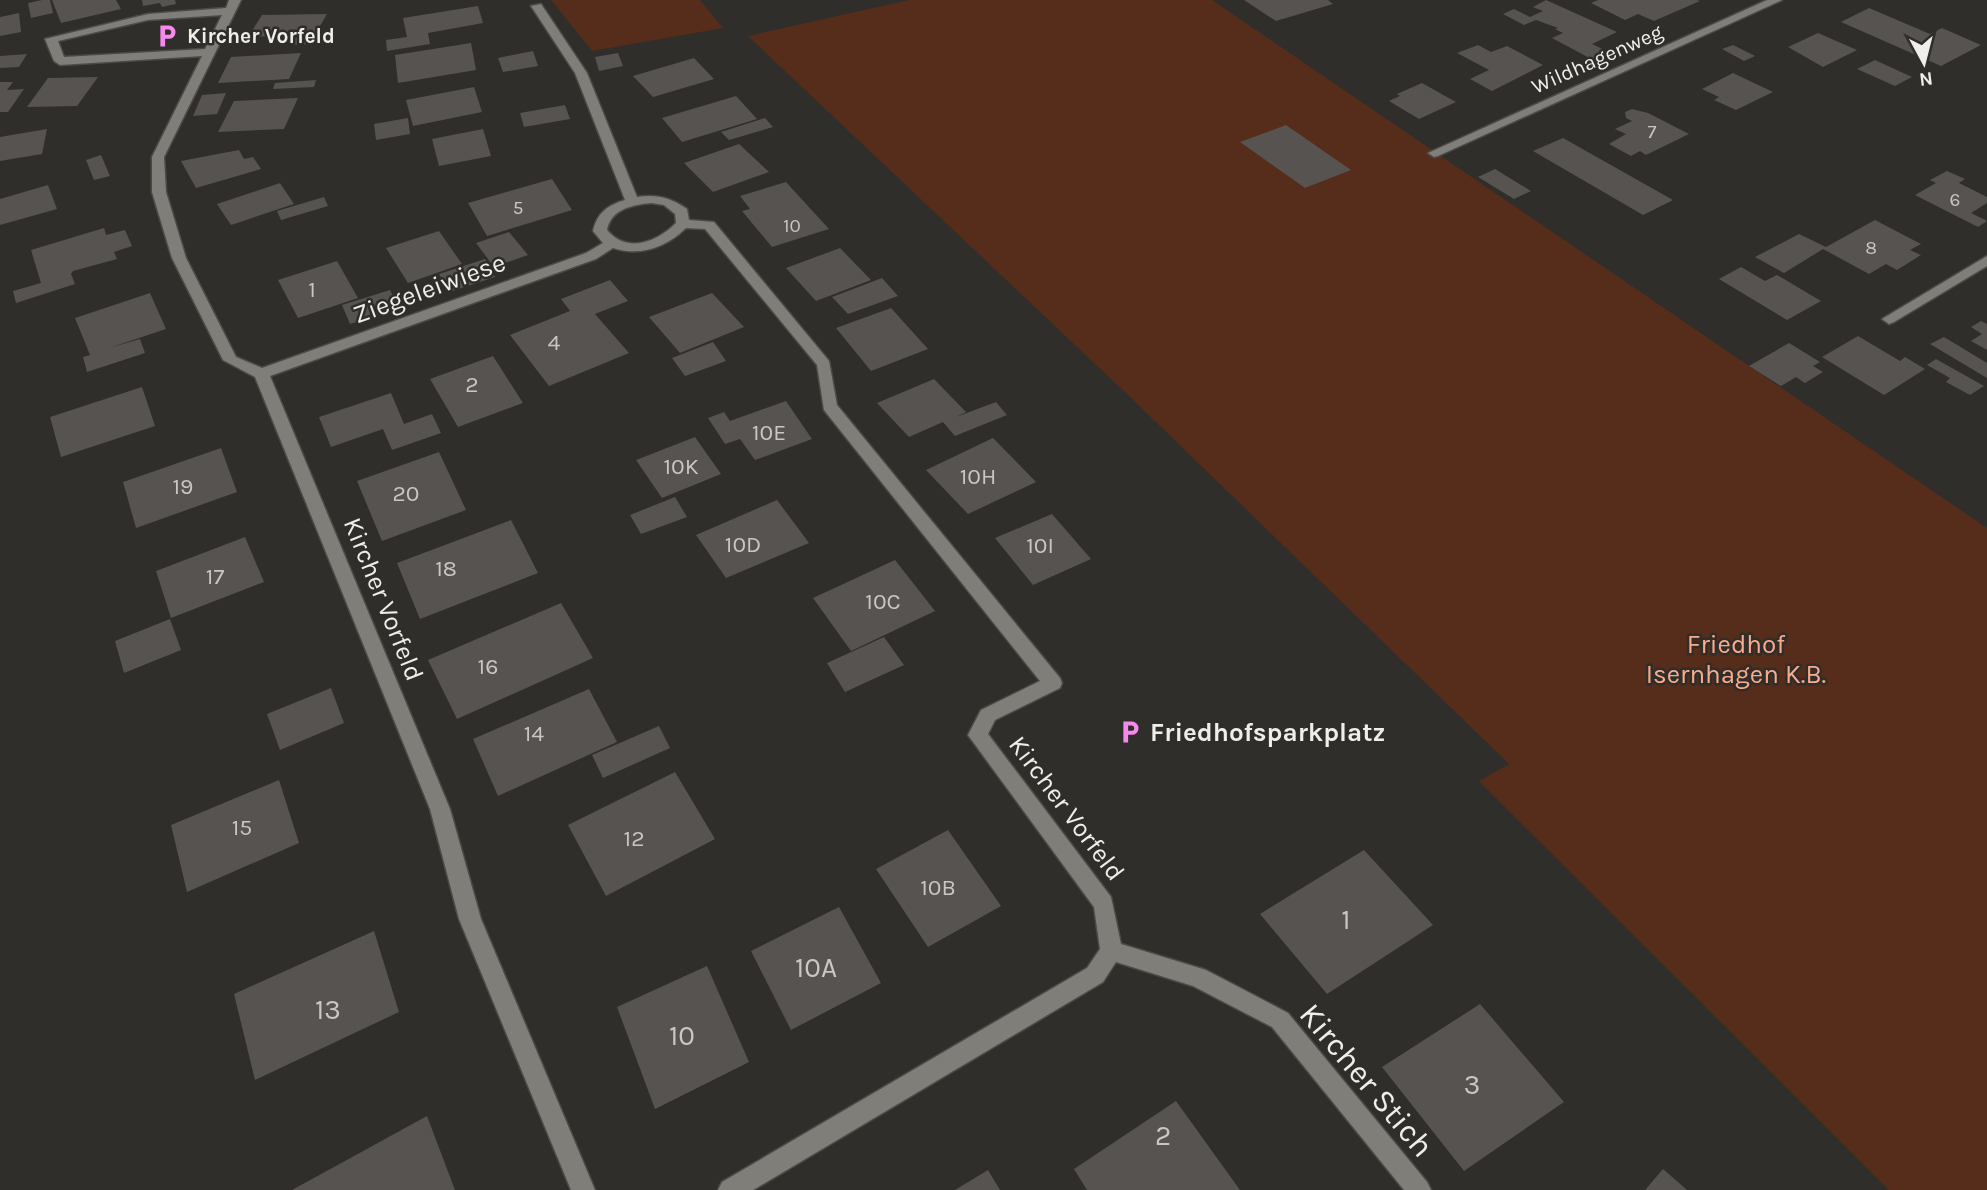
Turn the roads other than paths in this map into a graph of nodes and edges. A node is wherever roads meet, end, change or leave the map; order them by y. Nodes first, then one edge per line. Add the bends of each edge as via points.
1 (1776, 0) edge
2 (232, 6) edge
3 (537, 6) dead end
4 (209, 52) junction
5 (1434, 153) dead end
6 (632, 201) junction
7 (683, 224) junction
8 (612, 243) junction
9 (1987, 260) edge
10 (1889, 319) dead end
11 (261, 374) junction
12 (1111, 951) junction
13 (583, 1190) edge
14 (730, 1190) edge
15 (1419, 1190) edge

1 - 5 street, Wildhagenweg
2 - 4 street
2 - 4 street via 149,17 51,39 60,61
3 - 6 street via 581,73
4 - 11 street via 158,157 159,192 179,258 230,360
6 - 7 street via 668,202 681,212
6 - 8 street via 611,209 600,221 600,231
7 - 8 street via 671,238 654,244 632,247
7 - 12 street, Kircher Vorfeld via 709,225 824,364 829,406 1053,683 988,715 978,735 1104,904
8 - 11 street, Ziegeleiwiese via 591,256
9 - 10 street
11 - 13 street, Kircher Vorfeld via 440,809 470,919
12 - 14 street via 1095,975
12 - 15 street, Kircher Stich via 1198,977 1280,1020

